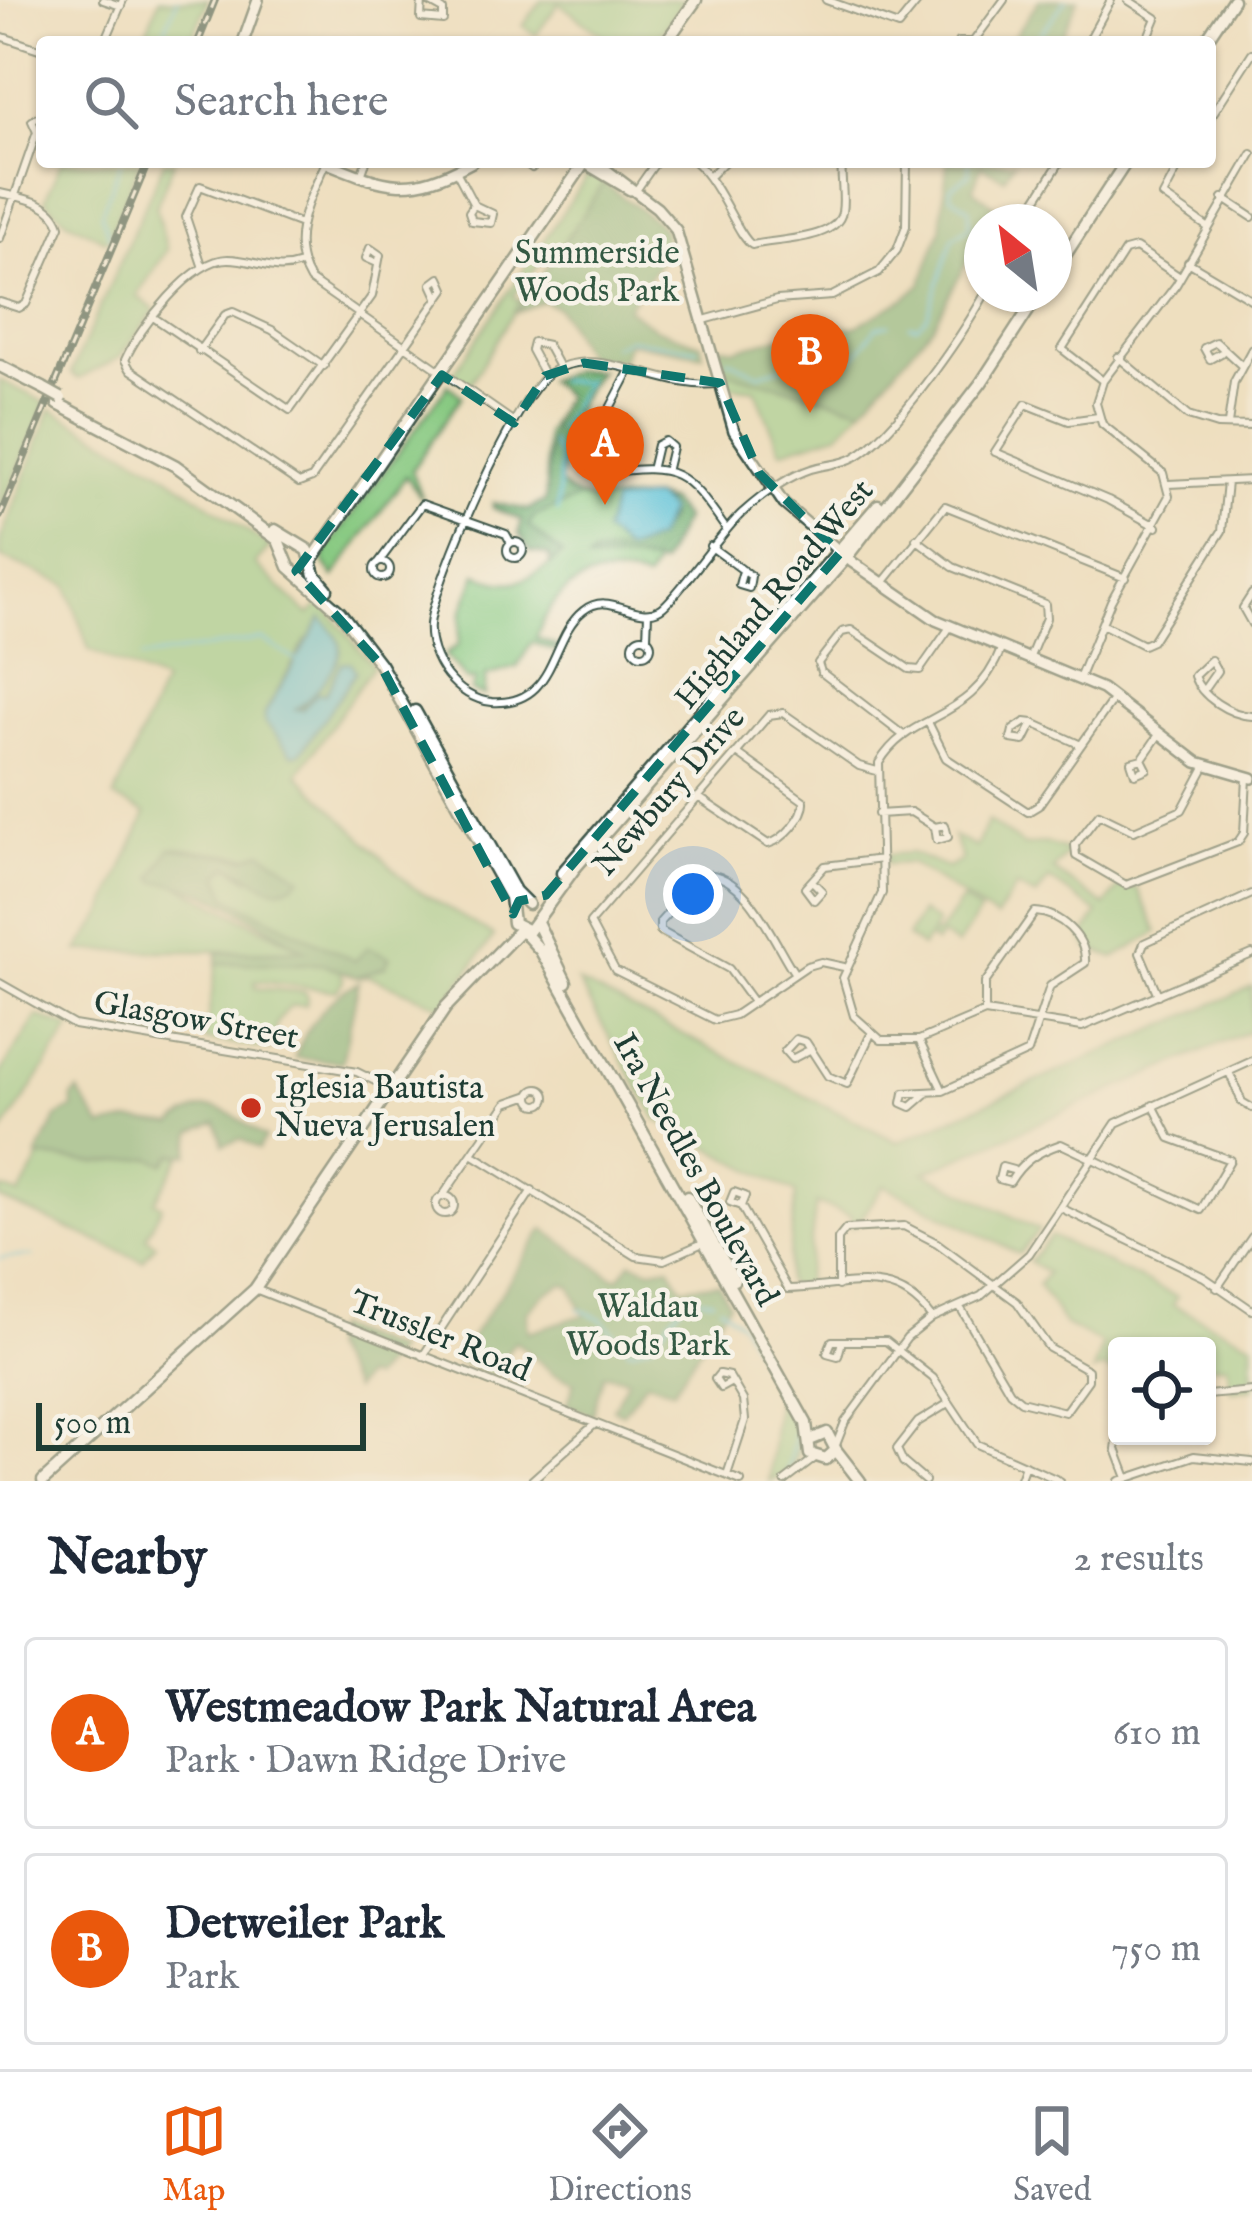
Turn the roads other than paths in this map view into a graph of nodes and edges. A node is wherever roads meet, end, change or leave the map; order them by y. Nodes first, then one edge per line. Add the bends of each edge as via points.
1 (103, 0) edge
2 (258, 0) edge
3 (695, 0) edge
4 (826, 0) edge
5 (920, 0) edge
6 (1004, 0) edge
7 (1112, 0) edge
8 (1128, 0) edge
9 (1229, 0) edge
10 (122, 3) edge
11 (0, 36) edge
12 (108, 36) edge
13 (245, 36) edge
14 (671, 36) edge
15 (977, 36) edge
16 (1091, 36) edge
17 (1149, 36) edge
18 (1205, 36) edge
19 (36, 48) edge
20 (1252, 53) edge
21 (1216, 109) edge
22 (36, 142) edge
23 (1252, 154) edge
24 (324, 168) edge
25 (341, 168) edge
26 (364, 168) edge
27 (461, 168) edge
28 (580, 168) edge
29 (594, 168) edge
30 (604, 168) edge
31 (652, 168) edge
32 (701, 168) edge
33 (718, 168) edge
34 (842, 168) edge
35 (907, 168) edge
36 (1056, 168) edge
37 (1119, 168) edge
38 (1119, 168) edge
39 (1178, 168) edge
40 (456, 171) junction
41 (361, 176) junction
42 (710, 176) junction
43 (635, 192) junction
44 (0, 193) edge
45 (15, 196) junction
46 (1223, 198) junction
47 (1033, 204) edge
48 (475, 206) dead end
49 (1252, 217) edge
50 (301, 224) junction
51 (1206, 226) junction
52 (1072, 236) edge
53 (0, 238) edge
54 (1072, 243) edge
55 (375, 262) dead end
56 (1188, 262) junction
57 (301, 264) junction
58 (202, 265) junction
59 (1180, 277) junction
60 (438, 297) dead end
61 (1252, 300) edge
62 (0, 302) edge
63 (973, 312) edge
64 (1025, 312) edge
65 (358, 317) junction
66 (156, 320) junction
67 (704, 320) junction
68 (403, 348) junction
69 (1252, 349) edge
70 (199, 351) junction
71 (1221, 353) dead end
72 (1118, 357) junction
73 (1241, 365) junction
74 (324, 366) junction
75 (559, 368) junction
76 (0, 370) edge
77 (630, 371) junction
78 (442, 375) junction
79 (545, 376) junction
80 (1102, 381) junction
81 (720, 383) junction
82 (60, 401) junction
83 (1099, 416) junction
84 (514, 422) junction
85 (1228, 425) junction
86 (1252, 426) edge
87 (652, 466) junction
88 (667, 468) junction
89 (1252, 480) edge
90 (1227, 482) junction
91 (1168, 484) junction
92 (772, 490) junction
93 (467, 519) junction
94 (337, 522) junction
95 (1157, 527) junction
96 (726, 529) junction
97 (916, 539) junction
98 (511, 543) dead end
99 (301, 546) junction
100 (710, 546) junction
101 (843, 555) junction
102 (286, 558) junction
103 (311, 561) junction
104 (380, 562) dead end
105 (296, 572) junction
106 (742, 574) dead end
107 (1124, 578) junction
108 (882, 584) junction
109 (1252, 594) edge
110 (648, 614) junction
111 (1102, 624) junction
112 (1252, 624) edge
113 (950, 627) junction
114 (647, 638) dead end
115 (1002, 647) junction
116 (1029, 659) junction
117 (1078, 679) junction
118 (1203, 691) junction
119 (1114, 698) junction
120 (1252, 716) edge
121 (929, 724) junction
122 (1033, 724) dead end
123 (1160, 733) junction
124 (903, 735) junction
125 (1081, 745) junction
126 (736, 753) junction
127 (1142, 758) dead end
128 (1205, 767) junction
129 (877, 771) junction
130 (1249, 778) edge
131 (698, 797) junction
132 (878, 814) junction
133 (934, 827) dead end
134 (882, 859) junction
135 (814, 882) dead end
136 (1252, 894) edge
137 (530, 905) junction
138 (538, 921) junction
139 (517, 923) junction
140 (1252, 954) edge
141 (844, 967) junction
142 (795, 974) junction
143 (0, 983) edge
144 (1158, 995) junction
145 (754, 1003) junction
146 (985, 1012) junction
147 (1038, 1023) junction
148 (872, 1034) junction
149 (919, 1040) junction
150 (811, 1049) dead end
151 (1252, 1061) edge
152 (1229, 1072) junction
153 (391, 1089) junction
154 (943, 1091) junction
155 (926, 1094) dead end
156 (530, 1095) dead end
157 (1153, 1105) junction
158 (1252, 1108) edge
159 (472, 1154) junction
160 (1091, 1160) junction
161 (1013, 1170) dead end
162 (532, 1190) junction
163 (442, 1197) dead end
164 (741, 1206) dead end
165 (1061, 1208) junction
166 (1252, 1238) edge
167 (708, 1240) junction
168 (996, 1285) junction
169 (838, 1286) junction
170 (1217, 1288) junction
171 (255, 1289) junction
172 (961, 1307) junction
173 (1252, 1310) edge
174 (932, 1318) junction
175 (841, 1345) dead end
176 (898, 1350) junction
177 (423, 1356) junction
178 (730, 1383) dead end
179 (1252, 1391) edge
180 (1216, 1394) edge
181 (949, 1403) junction
182 (845, 1422) junction
183 (595, 1424) junction
184 (826, 1432) junction
185 (809, 1442) junction
186 (1117, 1445) edge
187 (828, 1453) junction
188 (1252, 1462) edge
189 (1025, 1465) junction
190 (796, 1469) junction
191 (727, 1475) junction
192 (1123, 1480) edge
193 (44, 1481) edge
194 (532, 1481) edge
195 (741, 1481) edge
196 (785, 1481) edge
197 (856, 1481) edge
198 (925, 1481) edge
199 (1019, 1481) edge
200 (1060, 1481) edge

1 - 10 street
2 - 13 street
3 - 14 main road
4 - 5 street via 898,26
6 - 15 street
7 - 16 street
8 - 17 street via 1156,19
9 - 18 main road
10 - 12 street
11 - 19 street
20 - 21 street
22 - 45 street
23 - 46 street
24 - 50 street
25 - 41 street
26 - 41 street
27 - 40 street
28 - 78 main road
29 - 43 street
30 - 43 street
31 - 43 street
32 - 42 street
33 - 42 street
34 - 42 street via 836,224 752,245
35 - 67 street via 906,226 883,269 832,296 777,300
36 - 47 street
37 - 52 main road
38 - 54 main road
39 - 51 street via 1163,196
40 - 41 street via 411,187
40 - 48 street
43 - 67 street via 676,230
44 - 45 street
45 - 53 street
45 - 62 street via 44,206 60,226 26,304
46 - 49 street
46 - 51 street
50 - 57 street
50 - 58 street via 200,186 186,217
51 - 56 street
55 - 65 street via 375,289
56 - 59 street
56 - 61 street
57 - 58 street
57 - 65 street via 317,288
58 - 66 street
59 - 72 street
59 - 80 street via 1136,248 1125,251 1062,349
60 - 68 street
63 - 92 street via 868,448
64 - 101 main road, Highland Road West via 981,382
65 - 68 street
65 - 74 street
66 - 68 street via 127,366 298,483 312,478
66 - 70 street
67 - 81 street
68 - 78 street
69 - 73 street
70 - 74 street via 233,312
70 - 74 street via 286,410
71 - 73 street
72 - 80 street
72 - 85 street via 1188,416
73 - 85 street
75 - 77 street via 584,363
75 - 79 street
75 - 79 street via 547,345 532,341
76 - 82 main road, bridge
77 - 81 street via 672,383
77 - 87 street via 597,433 592,462 604,473
78 - 84 street
78 - 94 main road
79 - 84 street
80 - 83 street
81 - 92 street via 734,431
82 - 99 main road via 177,460
82 - 102 main road via 209,488 278,540
83 - 91 street
83 - 95 street via 1069,421 1026,404 995,452
84 - 93 street
85 - 86 street
87 - 88 street
87 - 88 street via 665,441 672,447
88 - 96 street via 695,486
89 - 90 street
90 - 91 street
90 - 111 street via 1222,531 1152,641 1138,643
91 - 95 street
92 - 96 street
92 - 101 street
93 - 98 street
93 - 104 street via 419,505
93 - 110 street via 430,631 448,676 470,695 504,701 534,688 590,606 611,602
94 - 99 main road
94 - 103 main road
95 - 107 street
96 - 100 street
97 - 107 street via 949,506
97 - 108 street
97 - 116 street via 953,567 1045,604
99 - 102 main road
99 - 103 main road
100 - 106 street
100 - 110 street via 671,602
101 - 108 street
101 - 137 main road, Highland Road West
101 - 138 main road, Highland Road West via 574,868
102 - 105 main road, Ira Needles Boulevard
103 - 105 main road
103 - 137 main road via 400,684
105 - 139 main road, Ira Needles Boulevard via 340,612 390,680
107 - 111 street
108 - 113 street
109 - 112 street via 1244,608
110 - 114 street
111 - 117 street
113 - 115 street
113 - 124 street via 920,670 851,630 818,662
115 - 116 street
115 - 121 street via 975,693
116 - 117 street
117 - 119 street
118 - 118 street via 1217,671 1211,660 1194,676
118 - 120 street via 1234,714
119 - 123 street
119 - 125 street
121 - 124 street
121 - 125 street via 946,758 1028,812
122 - 125 street
123 - 127 street
123 - 128 street
124 - 129 street
126 - 129 street, Newbury Drive via 776,712
126 - 131 street, Newbury Drive
126 - 131 street via 801,798 800,816 769,844
128 - 130 street
128 - 130 street via 1183,810 1134,831 1099,814 1075,845 1076,856 1126,885 1238,842
129 - 132 street
131 - 145 street, Newbury Drive via 590,927 615,970 706,1017 724,1020
132 - 133 street via 911,812
132 - 134 street
134 - 135 street via 830,864
134 - 141 street via 882,893
136 - 144 street via 1144,943 1140,953
137 - 138 main road, Ira Needles Boulevard
137 - 139 main road, Highland Road West
138 - 139 main road
138 - 167 main road, Ira Needles Boulevard
139 - 153 main road
139 - 167 main road, Ira Needles Boulevard via 541,951
140 - 144 street
141 - 142 street, Newbury Drive via 815,963
141 - 148 street via 845,998
142 - 145 street, Newbury Drive
142 - 145 street via 747,897 703,874 660,931 729,969
143 - 153 street, Glasgow Street via 74,1024 357,1072
144 - 147 street via 1082,1027
146 - 147 street
146 - 147 street via 985,983 1041,910 1073,930 1087,957 1050,986
146 - 149 street
147 - 154 street via 1025,1055
148 - 149 street
148 - 150 street via 847,1084 828,1076
149 - 154 street
151 - 152 street
152 - 157 street
152 - 158 street
153 - 171 main road
154 - 155 street
156 - 159 street via 507,1103
157 - 160 street via 1116,1123
157 - 160 street via 1170,1138 1230,1160 1205,1207 1195,1211
159 - 162 street
159 - 163 street
160 - 161 street via 1061,1144
160 - 165 street
162 - 167 street via 646,1260 676,1257
162 - 177 street
164 - 169 street via 785,1288
165 - 168 street
165 - 170 street
166 - 170 street
167 - 184 main road, Ira Needles Boulevard via 805,1410
167 - 185 main road, Ira Needles Boulevard
168 - 169 street via 938,1243 897,1226 842,1231
168 - 172 street
168 - 172 street via 1048,1348 1088,1370 1064,1412 1010,1392
169 - 174 street via 894,1284
170 - 173 street
171 - 177 street, Trussler Road
171 - 193 main road
172 - 174 street
174 - 176 street
175 - 176 street via 878,1340
176 - 181 street via 927,1371
176 - 182 street
177 - 183 street, Trussler Road
178 - 191 street via 745,1420
179 - 180 street
181 - 189 street via 977,1444
181 - 198 street via 918,1422 897,1449
182 - 184 street
182 - 187 street
183 - 191 street, Trussler Road
183 - 194 street
184 - 185 main road
184 - 187 main road, Ira Needles Boulevard
185 - 187 main road, Ira Needles Boulevard
185 - 190 street
186 - 192 street
187 - 190 street
187 - 197 main road
188 - 192 street via 1194,1456
189 - 199 street
189 - 200 street
190 - 196 street
191 - 195 street, Trussler Road

